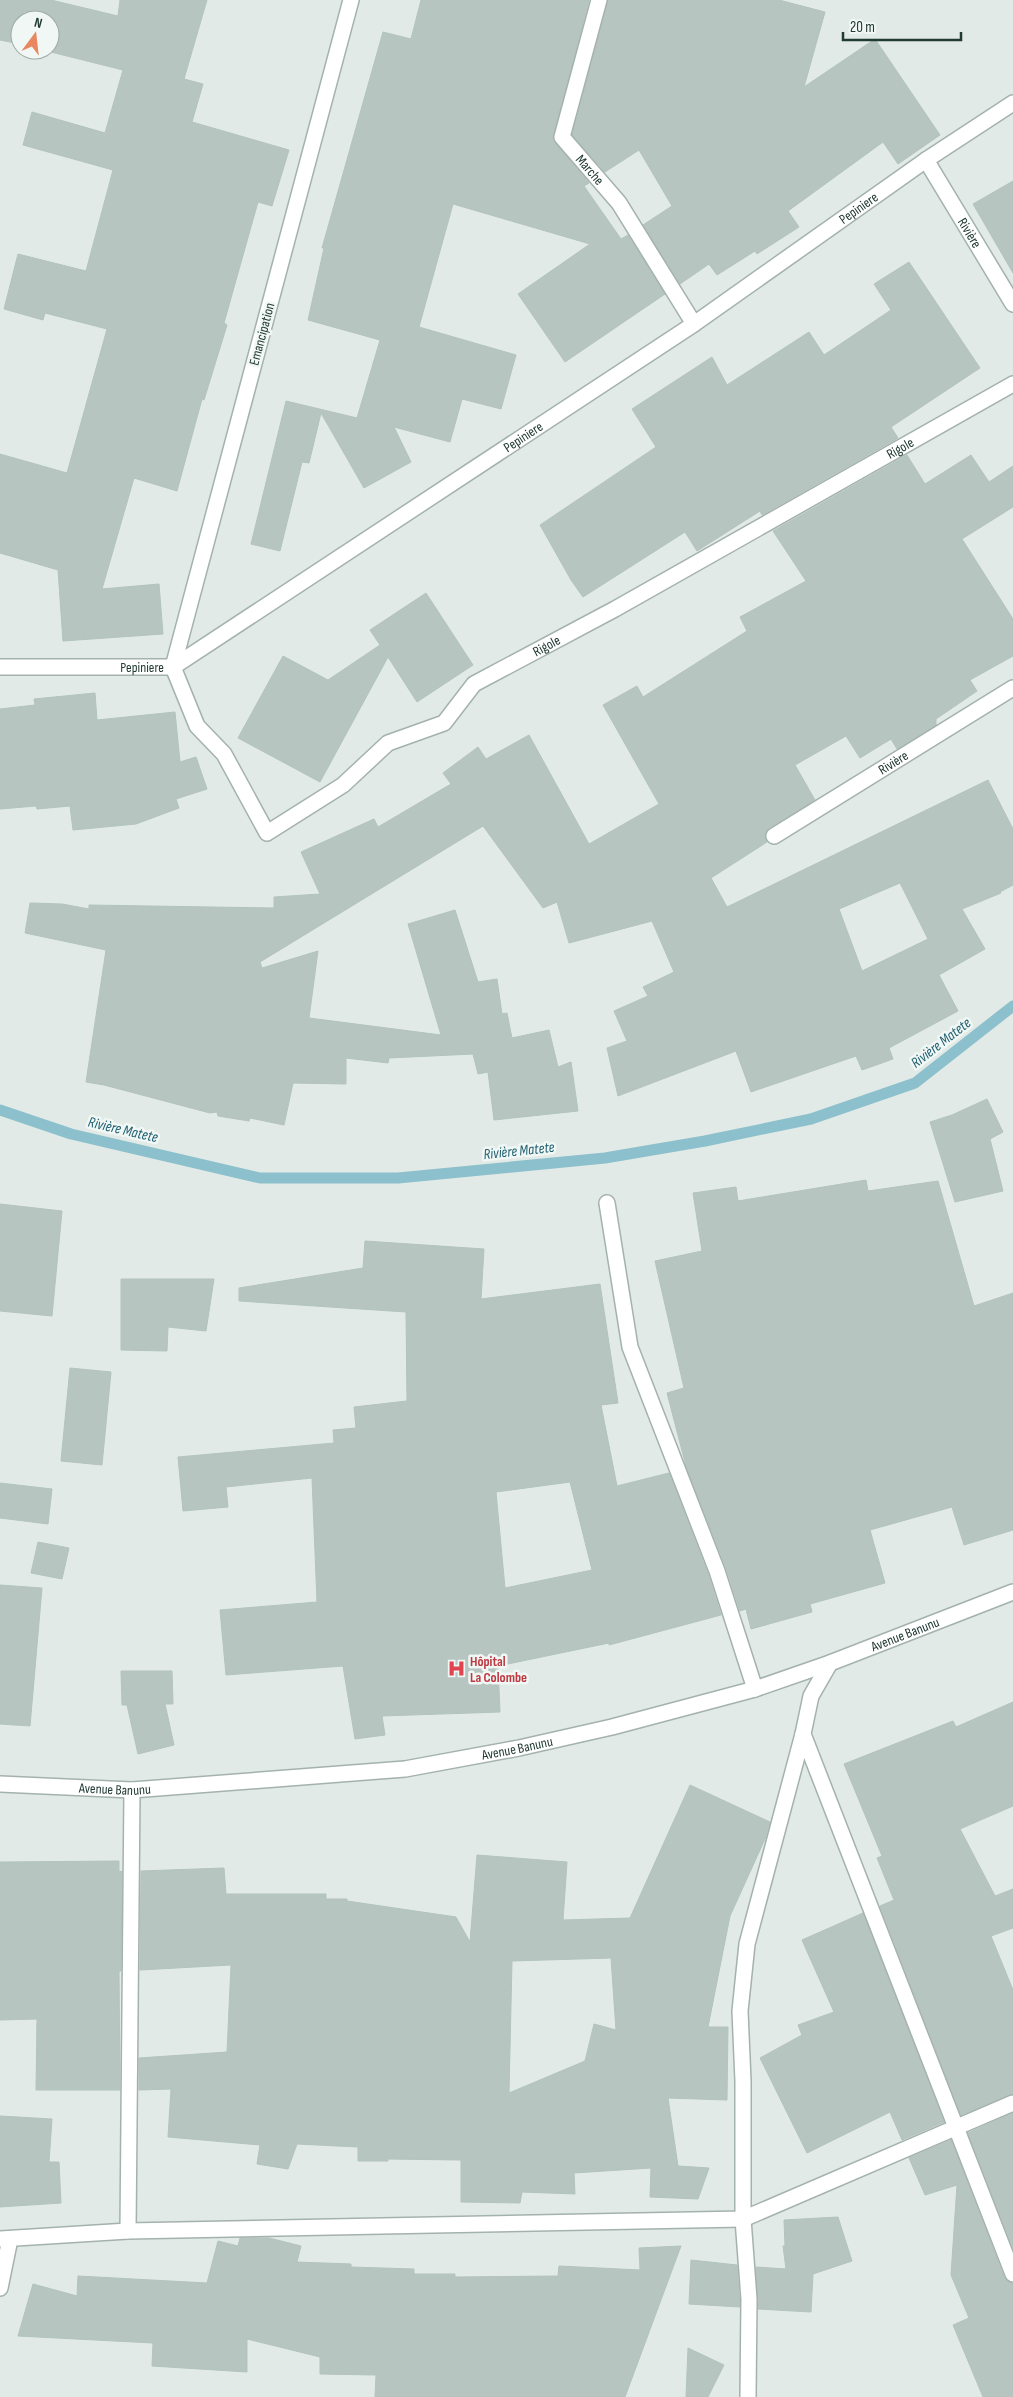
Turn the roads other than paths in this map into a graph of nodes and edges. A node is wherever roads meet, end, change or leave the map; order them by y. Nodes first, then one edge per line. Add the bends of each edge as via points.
1 (351, 0) edge
2 (599, 0) edge
3 (1013, 103) edge
4 (926, 160) junction
5 (1013, 304) edge
6 (694, 324) junction
7 (1013, 384) edge
8 (173, 667) junction
9 (0, 668) edge
10 (1013, 688) edge
11 (774, 836) dead end
12 (607, 1204) dead end
13 (1013, 1592) edge
14 (830, 1663) junction
15 (755, 1689) junction
16 (803, 1734) junction
17 (0, 1784) edge
18 (132, 1790) junction
19 (1013, 2103) edge
20 (957, 2126) junction
21 (743, 2219) junction
22 (128, 2231) junction
23 (5, 2239) edge
24 (1013, 2274) edge
25 (0, 2288) edge
26 (748, 2397) edge

1 - 8 street, Emancipation
2 - 6 street, Marche via 562,137 619,203
3 - 4 street, Pepiniere
4 - 5 street, Rivière
4 - 6 street, Pepiniere
6 - 8 street, Pepiniere
7 - 8 street, Rigole via 615,609 474,684 444,723 388,742 343,785 267,833 224,754 197,726
8 - 9 street, Pepiniere
10 - 11 street, Rivière
12 - 15 street via 630,1347 716,1572
13 - 14 street, Avenue Banunu
14 - 15 street, Avenue Banunu
14 - 16 street via 811,1696
15 - 18 street, Avenue Banunu via 612,1727 405,1769
16 - 20 street
16 - 21 street via 747,1944 740,2010
17 - 18 street, Avenue Banunu
18 - 22 street
19 - 20 street
20 - 21 street
20 - 24 street
21 - 22 street
21 - 26 street via 749,2299
22 - 23 street
23 - 25 street

